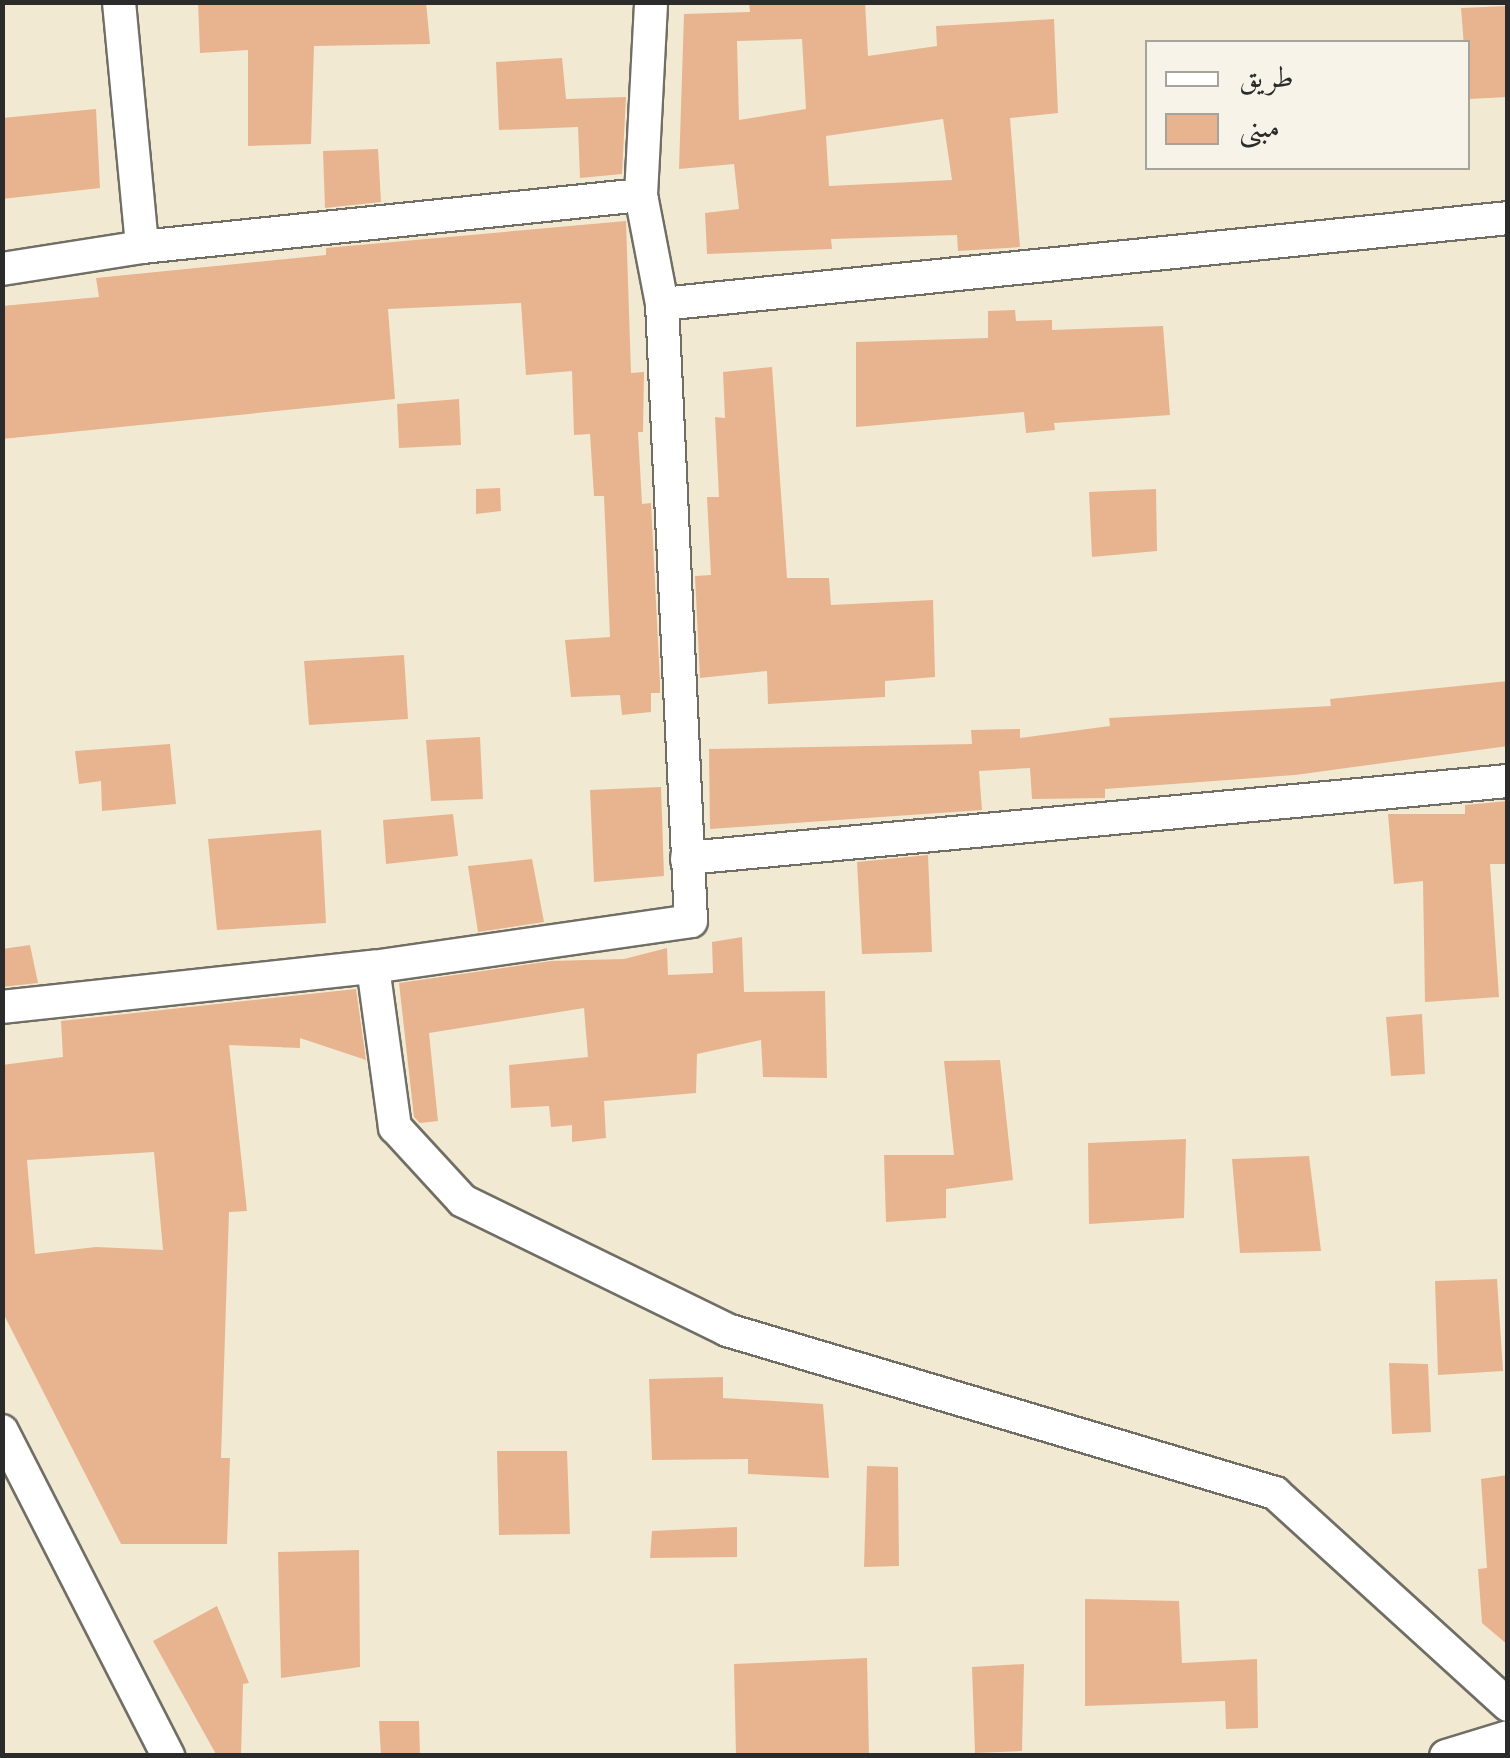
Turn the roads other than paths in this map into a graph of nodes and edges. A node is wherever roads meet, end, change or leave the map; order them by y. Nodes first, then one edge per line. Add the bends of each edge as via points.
1 (120, 2) edge
2 (650, 2) edge
3 (641, 195) junction
4 (1508, 218) edge
5 (142, 247) junction
6 (2, 269) edge
7 (662, 304) junction
8 (1508, 781) edge
9 (687, 858) junction
10 (373, 966) junction
11 (2, 1007) edge
12 (2, 1430) edge
13 (1508, 1705) edge
14 (1508, 1737) edge
15 (168, 1756) edge
16 (1446, 1756) edge

1 - 5 street
2 - 3 street
3 - 5 street
3 - 7 street
4 - 7 street
5 - 6 street
7 - 9 street
8 - 9 street
9 - 10 street via 691,921
10 - 11 street
10 - 13 street via 394,1128 463,1201 727,1330 1275,1492
12 - 15 street
14 - 16 street

